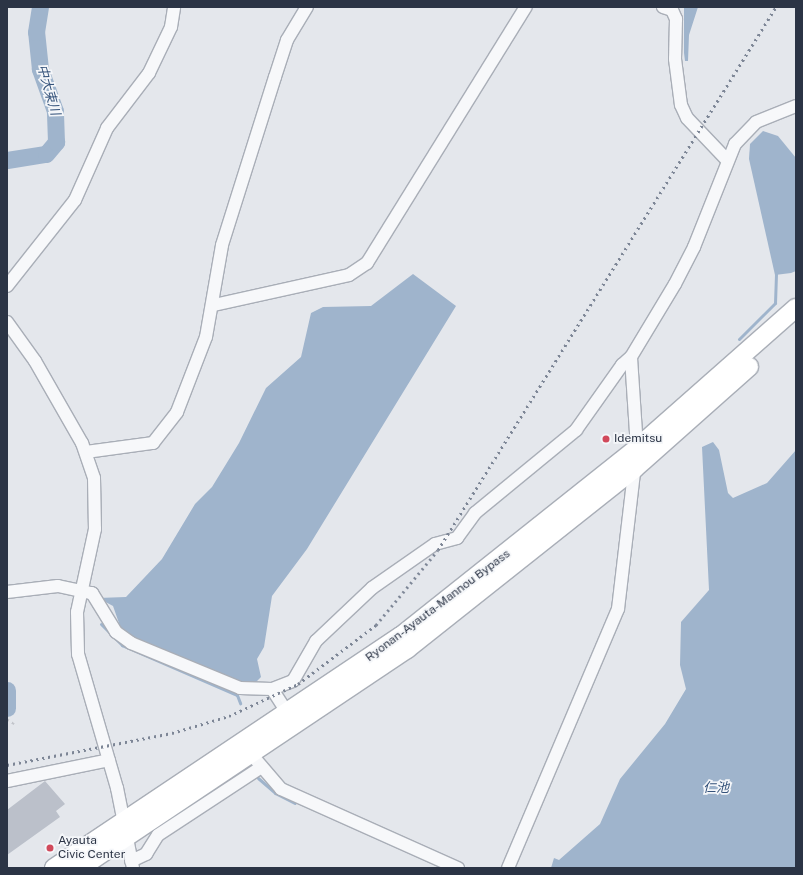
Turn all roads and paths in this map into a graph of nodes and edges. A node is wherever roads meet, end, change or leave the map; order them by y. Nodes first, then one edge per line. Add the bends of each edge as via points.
1 (174, 7) edge
2 (307, 7) edge
3 (526, 7) edge
4 (663, 7) edge
5 (796, 106) edge
6 (727, 160) junction
7 (7, 286) edge
8 (214, 305) junction
9 (796, 308) edge
10 (7, 322) edge
11 (796, 323) edge
12 (631, 358) junction
13 (637, 448) junction
14 (86, 452) junction
15 (634, 469) junction
16 (80, 591) junction
17 (7, 592) edge
18 (272, 689) junction
19 (288, 714) junction
20 (8, 720) edge
21 (14, 724) dead end
22 (109, 760) junction
23 (256, 761) junction
24 (7, 781) edge
25 (125, 829) junction
26 (132, 866) edge
27 (54, 868) edge
28 (80, 868) edge
29 (458, 868) edge
30 (508, 868) edge

1 - 7 street via 171,27 149,73 107,128 75,200
2 - 8 street via 287,40 222,245
3 - 8 street via 367,263 349,275
4 - 6 street via 672,10 676,19 675,59 681,105 687,118
5 - 6 street via 756,122 744,131
6 - 12 street via 694,247
8 - 14 street via 177,412 159,439 153,443
9 - 13 highway, Ryonan-Ayauta-Mannou Bypass
10 - 14 street via 35,361
11 - 15 highway, Ryonan-Ayauta-Mannou Bypass
12 - 13 street
12 - 18 street via 622,364 564,441 475,513 457,538 435,544 372,588 316,641 293,681
13 - 15 street
13 - 19 highway, Ryonan-Ayauta-Mannou Bypass via 407,631
14 - 16 street via 94,478 96,510
15 - 23 highway, Ryonan-Ayauta-Mannou Bypass via 407,649
15 - 30 street via 618,609
16 - 17 street via 44,586
16 - 18 street via 92,593 116,632 131,643 233,686
16 - 22 street via 78,654
18 - 19 street
19 - 25 highway, Ryonan-Ayauta-Mannou Bypass
20 - 21 path
22 - 24 street
22 - 25 street
23 - 25 highway, Ryonan-Ayauta-Mannou Bypass
23 - 26 street via 158,835 146,854
23 - 29 street via 281,789
25 - 26 street
25 - 27 highway, Ryonan-Ayauta-Mannou Bypass
25 - 28 highway, Ryonan-Ayauta-Mannou Bypass

